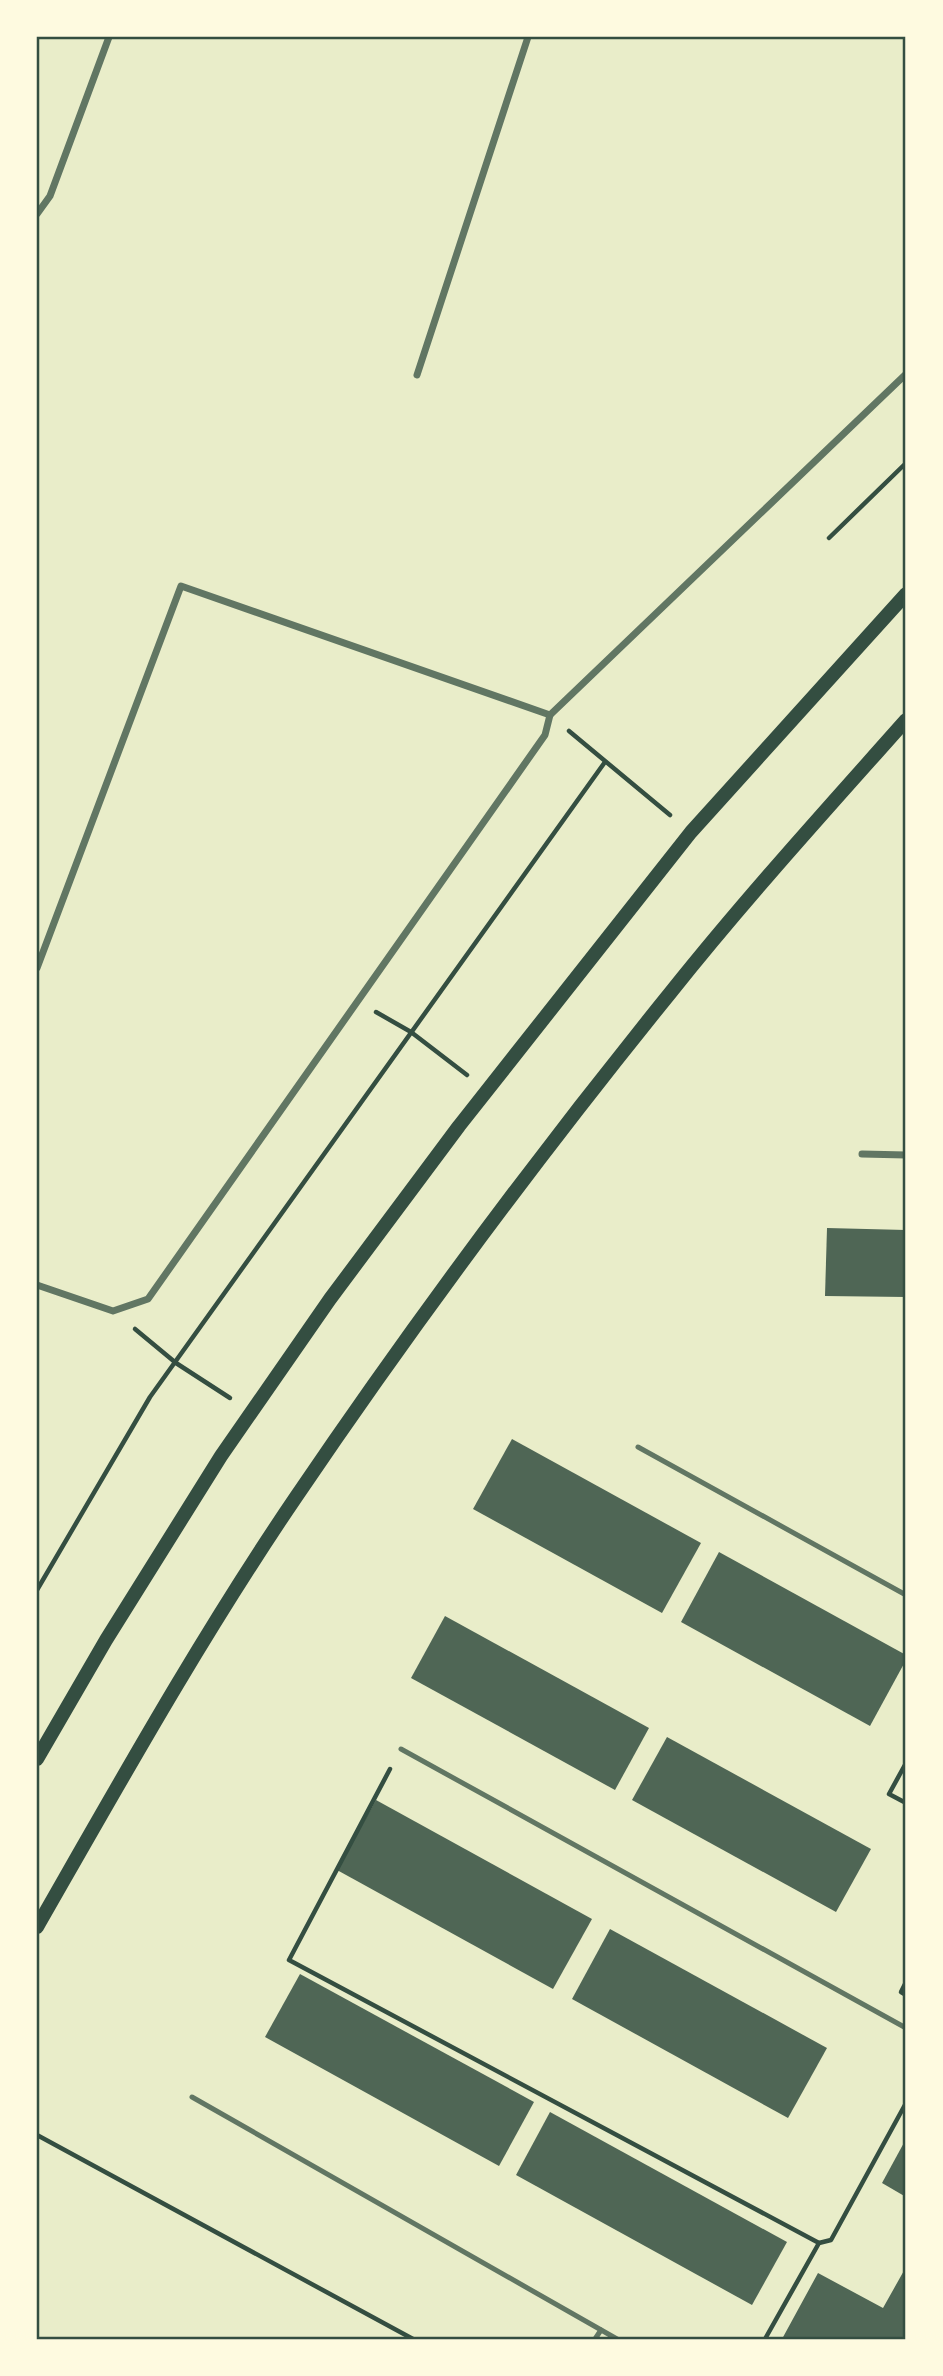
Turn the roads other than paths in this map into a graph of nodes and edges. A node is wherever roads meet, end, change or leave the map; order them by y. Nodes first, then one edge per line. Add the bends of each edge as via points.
1 (109, 37) edge
2 (528, 37) edge
3 (37, 214) edge
4 (906, 374) edge
5 (417, 375) dead end
6 (906, 594) edge
7 (550, 715) junction
8 (906, 720) edge
9 (37, 968) edge
10 (862, 1154) dead end
11 (906, 1155) edge
12 (37, 1284) edge
13 (638, 1447) dead end
14 (906, 1595) edge
15 (401, 1749) road end
16 (37, 1759) edge
17 (37, 1927) edge
18 (906, 2028) edge
19 (192, 2097) dead end
20 (601, 2330) junction
21 (596, 2339) edge
22 (617, 2339) edge

1 - 3 street via 50,196
2 - 5 street
4 - 7 street
6 - 16 main road via 691,832 486,1090 330,1299 221,1456
7 - 9 street via 181,586
7 - 12 street via 545,735 148,1299 113,1311
8 - 17 main road via 673,989 524,1177 396,1352 293,1500
10 - 11 street
13 - 14 lane
15 - 18 lane
19 - 20 lane
20 - 21 lane
20 - 22 lane

